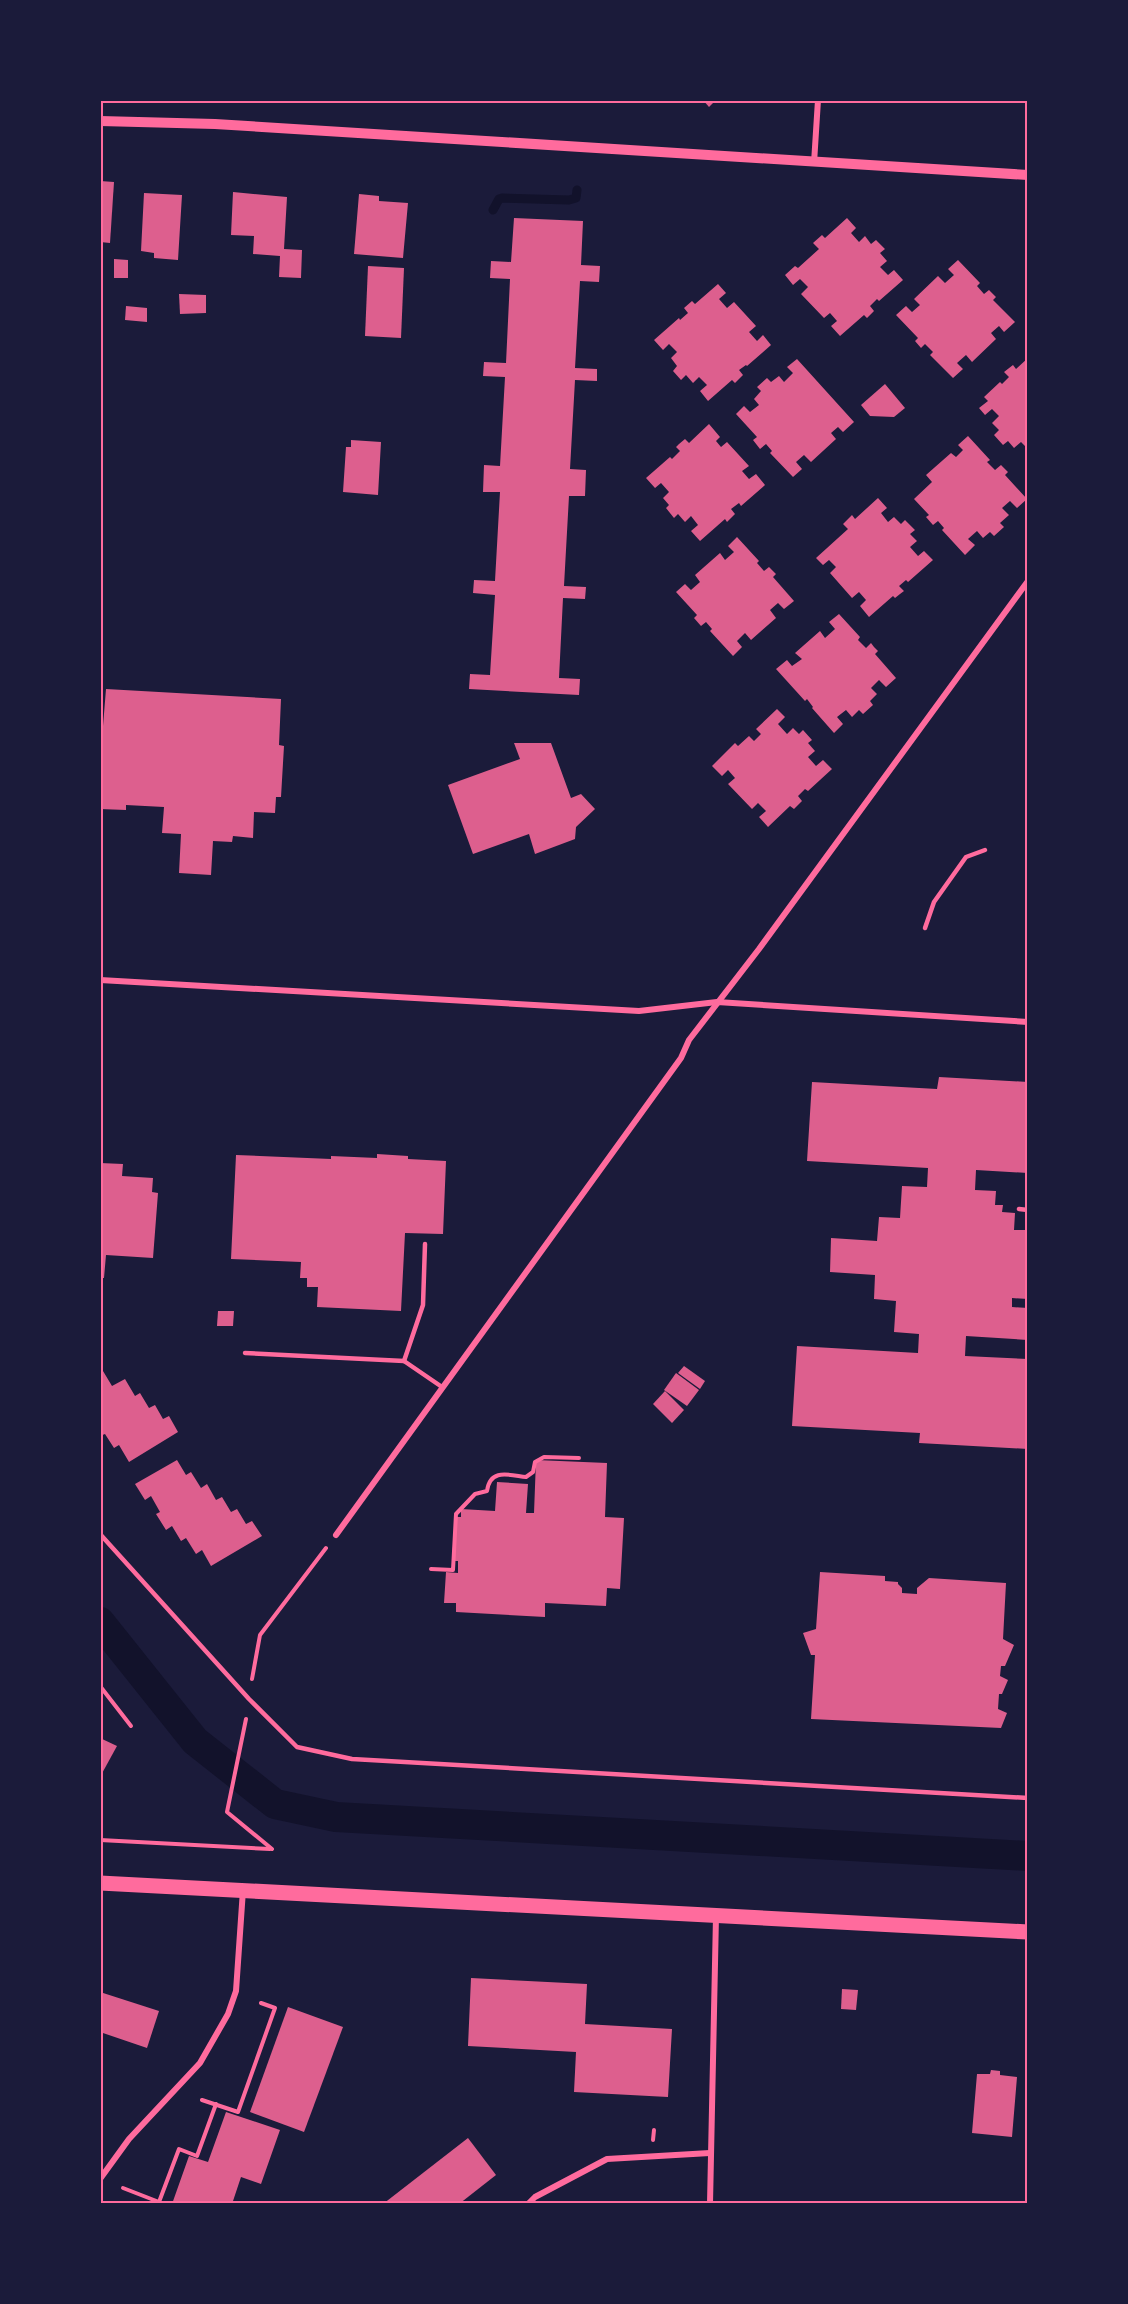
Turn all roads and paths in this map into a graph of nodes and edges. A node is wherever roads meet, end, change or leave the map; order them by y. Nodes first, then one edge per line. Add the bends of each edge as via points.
1 (818, 100) edge
2 (100, 121) edge
3 (814, 163) junction
4 (1028, 175) edge
5 (1028, 581) edge
6 (986, 850) dead end
7 (926, 928) dead end
8 (100, 980) edge
9 (717, 1002) junction
10 (1028, 1022) edge
11 (1019, 1209) dead end
12 (1028, 1210) edge
13 (425, 1244) dead end
14 (245, 1353) dead end
15 (404, 1361) junction
16 (442, 1387) junction
17 (579, 1458) dead end
18 (100, 1534) edge
19 (336, 1535) joint
20 (431, 1569) dead end
21 (100, 1686) edge
22 (249, 1699) junction
23 (131, 1726) dead end
24 (1028, 1798) edge
25 (100, 1840) edge
26 (100, 1883) edge
27 (243, 1890) junction
28 (716, 1916) junction
29 (1028, 1932) edge
30 (261, 2003) dead end
31 (202, 2100) dead end
32 (216, 2104) junction
33 (710, 2153) junction
34 (100, 2179) edge
35 (123, 2188) dead end
36 (528, 2204) edge
37 (710, 2204) edge

1 - 3 street
2 - 3 street via 215,124
3 - 4 street
5 - 9 street
6 - 7 lane via 966,857 934,902
8 - 9 street via 639,1011
9 - 10 street
9 - 16 street via 688,1040 681,1058
11 - 12 lane
13 - 15 lane via 423,1305
14 - 15 lane
15 - 16 lane
16 - 19 street
17 - 20 path via 544,1457 535,1462 533,1472 526,1477 501,1474 491,1479 487,1491 475,1494 456,1514 453,1570
18 - 22 lane
19 - 22 path via 260,1635
21 - 23 path
22 - 24 lane via 297,1747 352,1759
22 - 25 path via 227,1812 272,1850
26 - 27 main road
27 - 28 main road
27 - 34 street via 236,1991 224,2022 200,2063 129,2139
28 - 29 main road
28 - 33 street
30 - 32 path via 275,2008 238,2112
31 - 32 path
32 - 35 path via 197,2156 179,2149 159,2202
33 - 36 street via 607,2159
33 - 37 street

